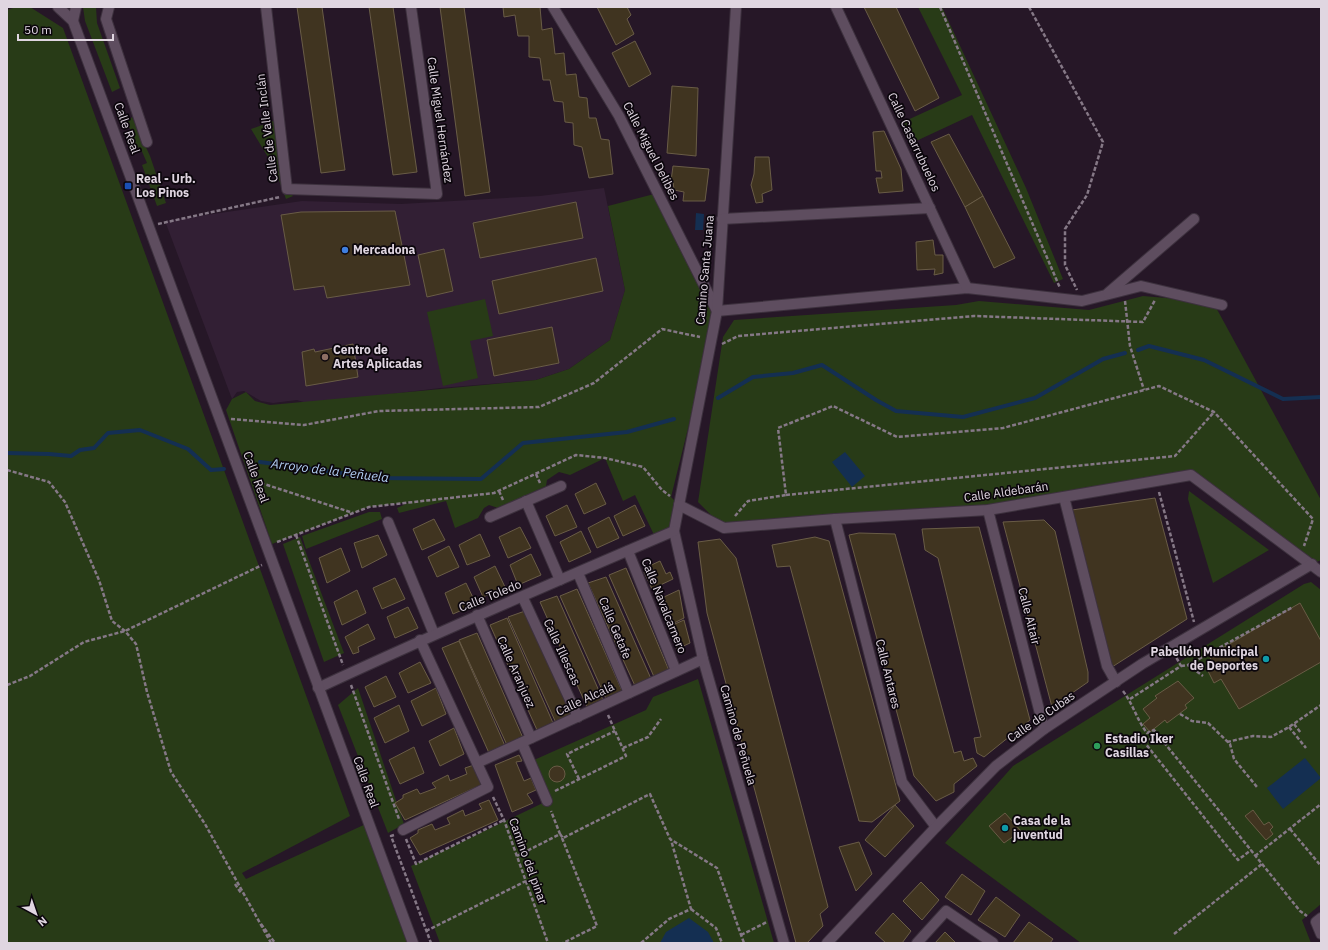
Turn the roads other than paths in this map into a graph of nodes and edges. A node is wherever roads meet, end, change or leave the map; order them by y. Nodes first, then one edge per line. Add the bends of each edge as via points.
1 (58, 7) edge
2 (76, 7) edge
3 (109, 7) edge
4 (266, 7) edge
5 (411, 7) edge
6 (553, 7) edge
7 (736, 7) edge
8 (836, 7) edge
9 (73, 21) junction
10 (146, 142) dead end
11 (369, 191) joint
12 (930, 208) junction
13 (722, 219) junction
14 (1194, 219) dead end
15 (967, 288) junction
16 (1106, 295) junction
17 (1222, 305) dead end
18 (717, 311) junction
19 (561, 486) dead end
20 (1064, 497) junction
21 (526, 501) junction
22 (679, 505) junction
23 (988, 510) junction
24 (490, 517) dead end
25 (835, 519) junction
26 (388, 522) dead end
27 (674, 531) junction
28 (628, 551) junction
29 (1312, 564) junction
30 (578, 572) junction
31 (1321, 572) edge
32 (560, 580) junction
33 (523, 598) junction
34 (477, 615) junction
35 (434, 634) junction
36 (420, 640) junction
37 (703, 659) junction
38 (676, 671) junction
39 (1116, 682) junction
40 (318, 688) junction
41 (629, 693) junction
42 (578, 717) junction
43 (1044, 729) junction
44 (531, 738) junction
45 (522, 743) junction
46 (477, 763) junction
47 (546, 798) road end
48 (936, 827) junction
49 (403, 830) road end
50 (1319, 920) edge
51 (1321, 934) edge
52 (413, 943) edge
53 (784, 943) edge
54 (827, 943) edge
55 (917, 943) edge
56 (993, 943) edge

1 - 9 street, Calle Real
2 - 9 street
3 - 10 street via 106,19
4 - 11 street, Calle de Valle Inclán via 287,189
5 - 11 street, Calle Miguel Hernández via 437,194
6 - 18 street, Calle Miguel Delibes via 619,116
7 - 13 street, Camino Santa Juana
8 - 12 street, Calle Casarrubuelos
9 - 40 street, Calle Real
12 - 13 street
12 - 15 street, Calle Casarrubuelos
13 - 18 street, Camino Santa Juana
14 - 16 street
15 - 16 street via 1082,301
15 - 18 street
16 - 17 street via 1141,286
18 - 22 street, Camino Santa Juana
19 - 21 street
20 - 23 street, Calle Aldebarán
20 - 29 street, Calle Aldebarán via 1191,476
20 - 39 street via 1107,666
21 - 24 street
21 - 32 street
22 - 25 street, Calle Aldebarán via 724,528
22 - 27 street, Camino Santa Juana
23 - 25 street, Calle Aldebarán
23 - 43 street, Calle Altair
25 - 48 street, Calle Antares via 902,782
26 - 35 street
27 - 28 street, Calle Toledo
27 - 37 street, Camino de Peñuela
28 - 30 street, Calle Toledo
28 - 38 street, Calle Navalcarnero
29 - 31 street, Calle Aldebarán
29 - 39 street, Calle de Cubas
30 - 32 street, Calle Toledo
30 - 41 street, Calle Getafe
32 - 33 street, Calle Toledo
33 - 34 street, Calle Toledo
33 - 42 street, Calle Illescas
34 - 35 street, Calle Toledo
34 - 44 street, Calle Aranjuez
35 - 36 street, Calle Toledo
36 - 40 street, Calle Toledo
36 - 46 street
37 - 38 street, Calle Alcalá
37 - 53 street, Camino de Peñuela
38 - 41 street, Calle Alcalá
39 - 43 street, Calle de Cubas
40 - 52 street, Calle Real
41 - 42 street, Calle Alcalá
42 - 44 street, Calle Alcalá
43 - 48 street, Calle de Cubas via 996,766
44 - 45 street, Calle Alcalá
45 - 46 street, Calle Alcalá
45 - 47 street
46 - 49 street via 488,787
48 - 54 street, Calle de Cubas
50 - 51 street
55 - 56 street via 946,911

